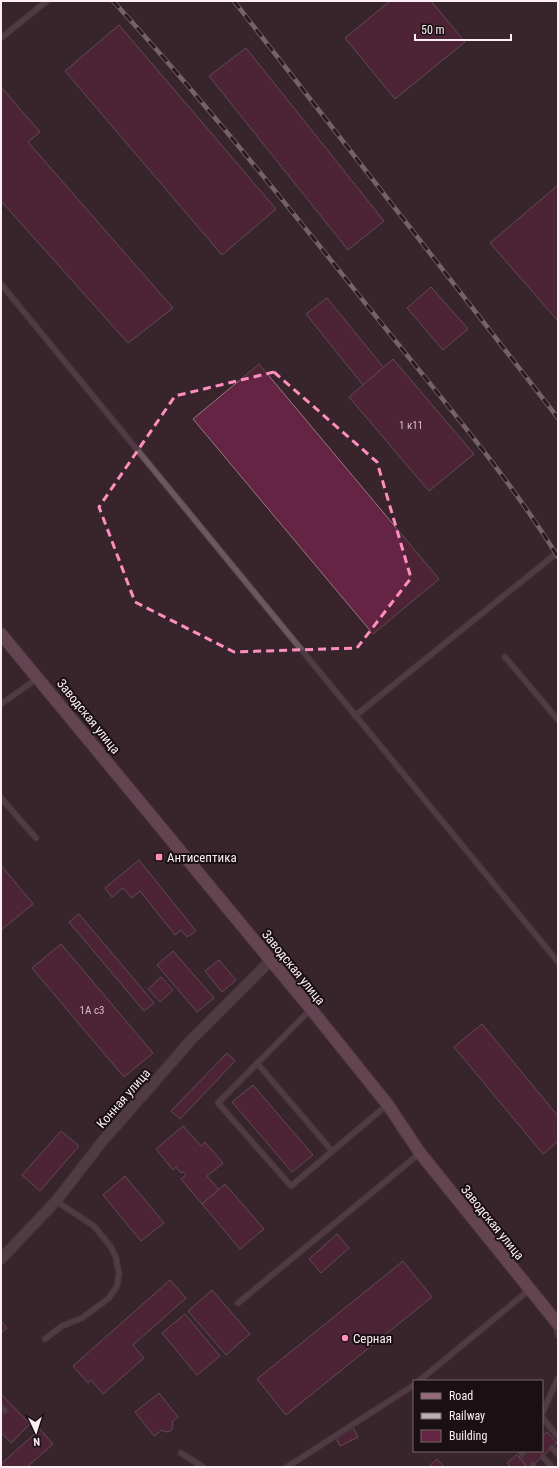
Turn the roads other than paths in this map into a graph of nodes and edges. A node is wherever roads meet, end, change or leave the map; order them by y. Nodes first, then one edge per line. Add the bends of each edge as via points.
1 (47, 1) edge
2 (1, 38) edge
3 (1, 284) edge
4 (558, 552) edge
5 (1, 634) edge
6 (505, 657) dead end
7 (38, 677) junction
8 (1, 704) edge
9 (355, 716) junction
10 (558, 720) edge
11 (1, 798) edge
12 (36, 838) dead end
13 (271, 960) junction
14 (558, 962) edge
15 (311, 1009) junction
16 (257, 1063) junction
17 (388, 1105) junction
18 (332, 1151) junction
19 (420, 1154) junction
20 (56, 1201) junction
21 (1, 1259) edge
22 (530, 1289) junction
23 (238, 1303) dead end
24 (557, 1322) edge
25 (558, 1335) edge
26 (45, 1339) dead end
27 (558, 1378) edge
28 (420, 1380) edge
29 (413, 1386) edge
30 (543, 1414) edge
31 (543, 1417) edge
32 (558, 1437) edge
33 (552, 1448) dead end
34 (181, 1453) dead end
35 (558, 1454) edge
36 (543, 1457) dead end
37 (558, 1464) edge
38 (203, 1467) edge
39 (287, 1467) edge
40 (554, 1467) edge

1 - 2 lane
3 - 9 lane
4 - 9 lane
5 - 7 street, Заводская улица
6 - 10 lane
7 - 8 lane
7 - 13 street, Заводская улица
9 - 14 lane
11 - 12 lane
13 - 15 street, Заводская улица
13 - 20 street, Конная улица via 192,1039 101,1143
15 - 16 lane
15 - 17 street, Заводская улица
16 - 18 lane
16 - 18 lane via 218,1102 291,1186
17 - 18 lane
17 - 19 street, Заводская улица
19 - 22 street, Заводская улица
19 - 23 lane
20 - 21 street, Конная улица
20 - 26 lane via 94,1226 111,1246 119,1274 117,1286 109,1298 82,1318 62,1326
22 - 24 street, Заводская улица
22 - 28 lane
24 - 25 lane
27 - 30 lane
29 - 39 lane
31 - 32 lane
33 - 35 lane
34 - 38 lane
36 - 40 lane
37 - 40 lane

